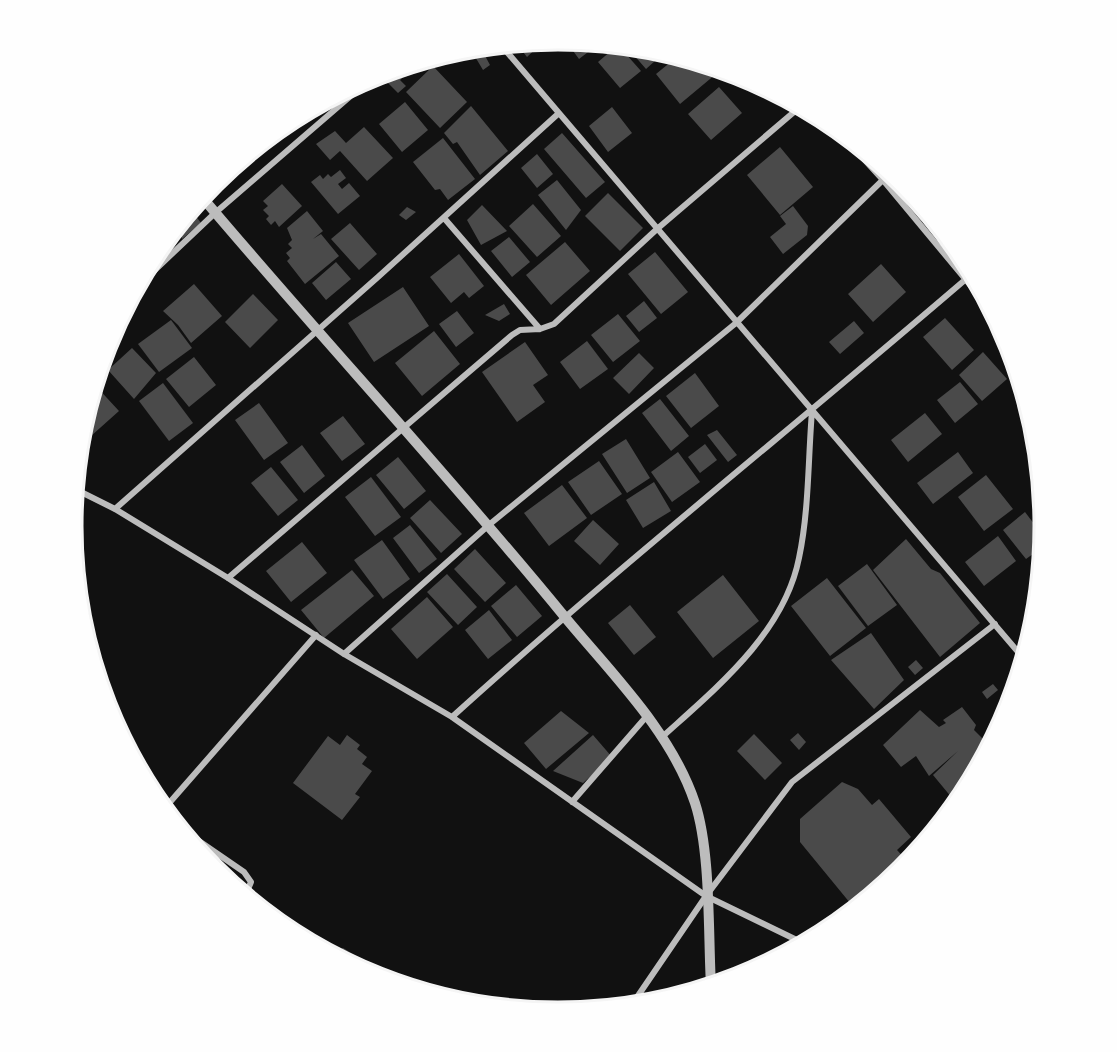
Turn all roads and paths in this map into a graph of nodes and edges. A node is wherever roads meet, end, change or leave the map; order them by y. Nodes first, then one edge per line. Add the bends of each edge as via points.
1 (508, 53) edge
2 (346, 100) edge
3 (794, 112) edge
4 (559, 113) junction
5 (871, 166) edge
6 (883, 180) junction
7 (208, 204) edge
8 (215, 213) junction
9 (444, 218) junction
10 (657, 229) junction
11 (159, 266) edge
12 (965, 279) junction
13 (967, 282) edge
14 (736, 322) junction
15 (540, 329) junction
16 (318, 331) junction
17 (812, 411) junction
18 (405, 428) junction
19 (83, 493) edge
20 (115, 509) junction
21 (490, 524) junction
22 (228, 578) junction
23 (564, 616) junction
24 (995, 624) junction
25 (315, 635) junction
26 (1018, 652) edge
27 (344, 654) junction
28 (452, 717) junction
29 (646, 717) junction
30 (661, 738) junction
31 (170, 802) edge
32 (572, 802) junction
33 (205, 845) edge
34 (248, 887) edge
35 (706, 896) junction
36 (796, 940) edge
37 (711, 977) edge
38 (638, 995) edge

1 - 4 street
2 - 8 street
3 - 10 street
4 - 9 street
4 - 10 street
5 - 6 street
6 - 12 street
6 - 14 street
7 - 8 street
8 - 11 street
8 - 16 street
9 - 15 street
9 - 16 street
10 - 14 street
10 - 15 street via 563,317
12 - 13 street
12 - 17 street
14 - 17 street
14 - 21 street
15 - 18 street via 520,330 512,335
16 - 18 street
16 - 20 street
17 - 23 street
17 - 24 street
17 - 30 street via 799,560 787,592 741,665
18 - 21 street
18 - 22 street
19 - 20 street
20 - 22 street
21 - 23 street
21 - 27 street
22 - 25 street
23 - 28 street
23 - 29 street
24 - 26 street
24 - 35 street via 792,782
25 - 27 street
25 - 31 street
27 - 28 street
28 - 32 street
29 - 30 street
29 - 32 street
30 - 35 street via 695,803
32 - 35 street
33 - 34 street via 244,872 250,882
35 - 36 street
35 - 37 street
35 - 38 street

